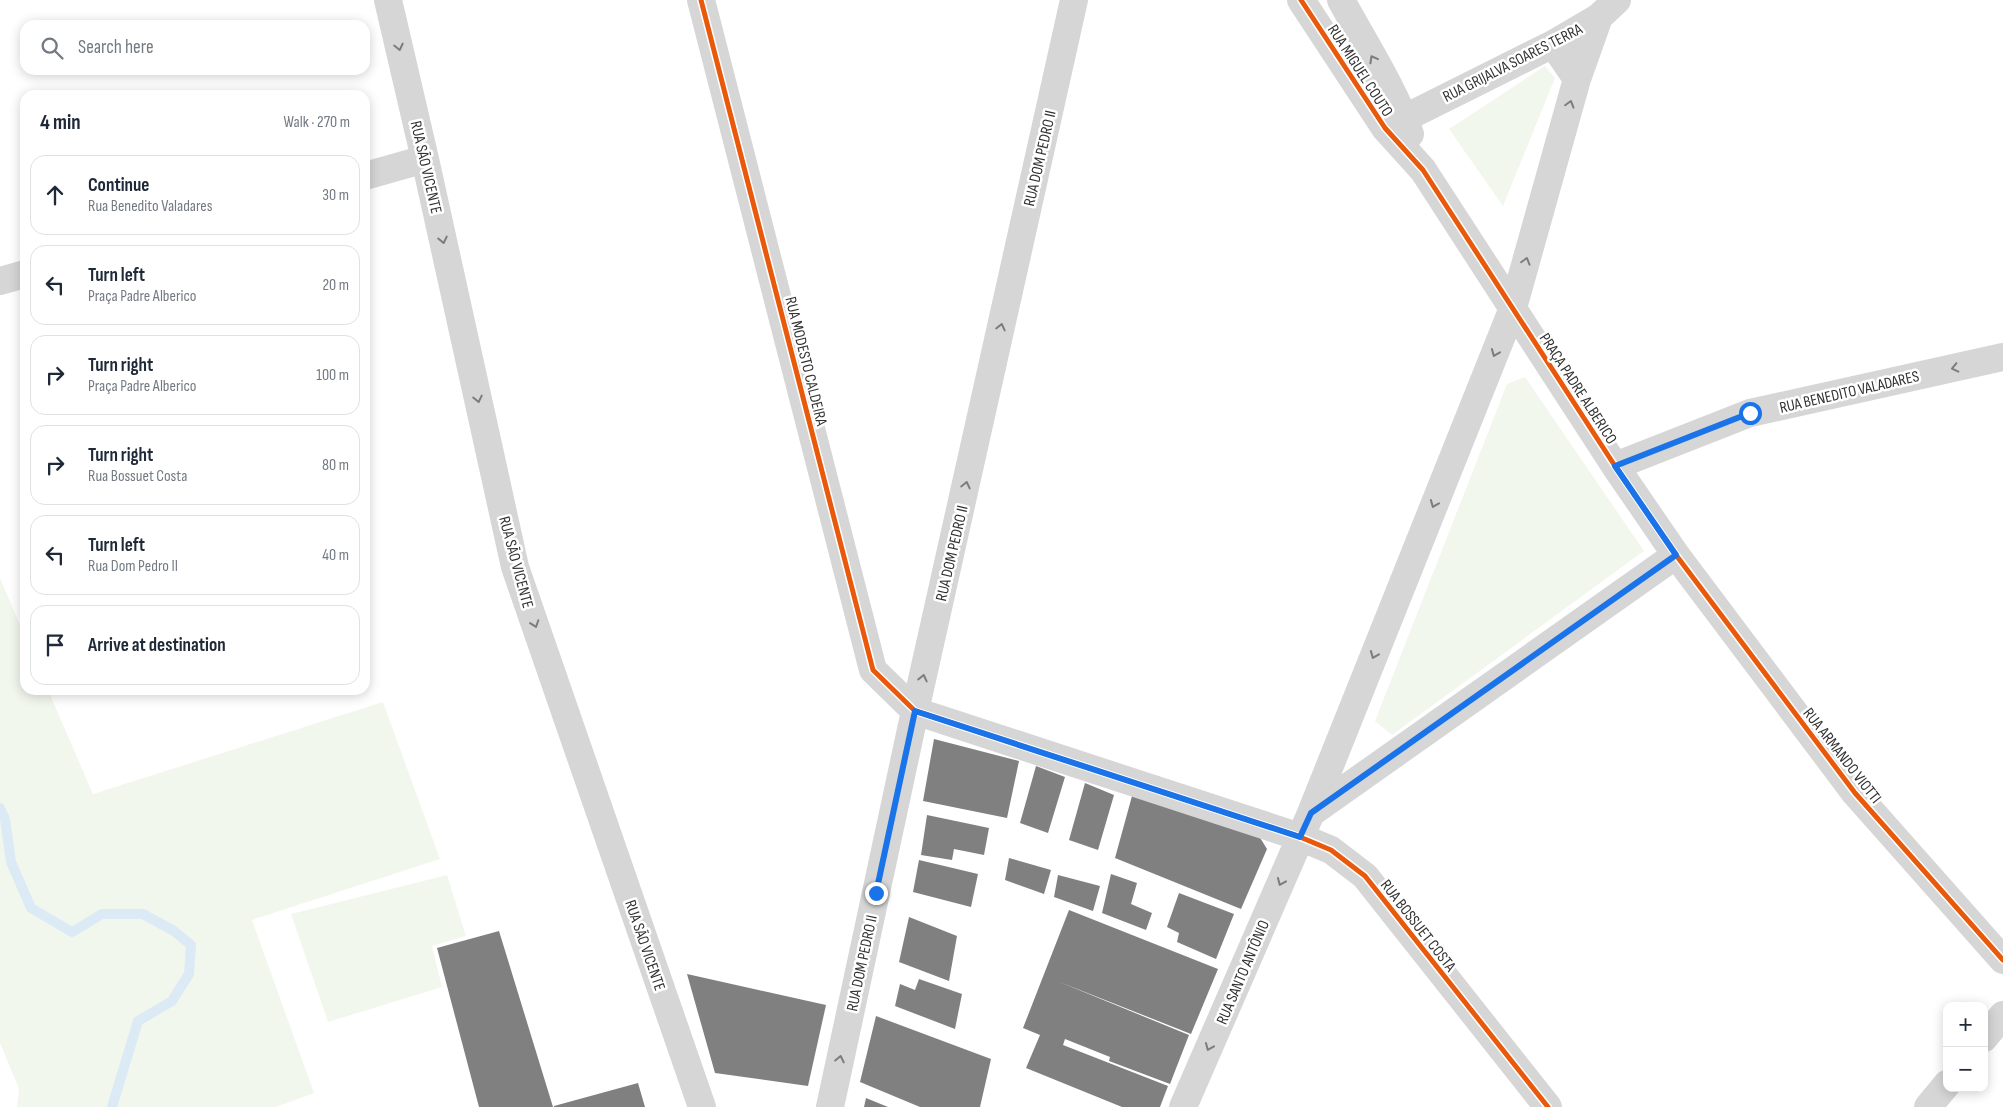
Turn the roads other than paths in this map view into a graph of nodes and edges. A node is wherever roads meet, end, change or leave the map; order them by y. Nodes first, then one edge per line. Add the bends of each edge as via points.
1 (388, 0) edge
2 (702, 0) edge
3 (1074, 0) edge
4 (1301, 0) edge
5 (1341, 0) edge
6 (1608, 8) edge
7 (1553, 44) junction
8 (1577, 79) junction
9 (1394, 123) junction
10 (425, 159) junction
11 (370, 175) edge
12 (20, 275) edge
13 (0, 281) edge
14 (1513, 308) junction
15 (2003, 357) edge
16 (1615, 466) junction
17 (1676, 555) junction
18 (915, 711) junction
19 (1305, 825) junction
20 (2003, 960) edge
21 (2003, 1015) edge
22 (1988, 1033) edge
23 (1943, 1089) edge
24 (702, 1107) edge
25 (830, 1107) edge
26 (1183, 1107) edge
27 (1548, 1107) edge
28 (1928, 1107) edge

1 -> 10 street, RUA SÃO VICENTE
2 - 18 street, RUA MODESTO CALDEIRA via 873,670
18 -> 3 street, RUA DOM PEDRO II
4 - 9 street, RUA MIGUEL COUTO
9 -> 5 street, RUA MIGUEL COUTO
6 - 7 street, RUA GRIJALVA SOARES TERRA
6 - 8 street
7 - 8 street
7 - 9 street, RUA GRIJALVA SOARES TERRA
14 -> 8 street
9 - 14 street, PRAÇA PADRE ALBERICO
10 - 11 street
10 -> 24 street, RUA SÃO VICENTE via 515,567
12 - 13 street
14 - 16 street, PRAÇA PADRE ALBERICO
14 -> 19 street
15 -> 16 street, RUA BENEDITO VALADARES via 1750,413
16 - 17 street, PRAÇA PADRE ALBERICO
17 - 19 street
17 - 20 street, RUA ARMANDO VIOTTI via 1856,793
18 - 19 street, RUA BOSSUET COSTA
25 -> 18 street, RUA DOM PEDRO II
19 -> 26 street, RUA SANTO ANTÔNIO
19 - 27 street, RUA BOSSUET COSTA via 1330,850 1365,876
21 - 22 street
23 - 28 street

